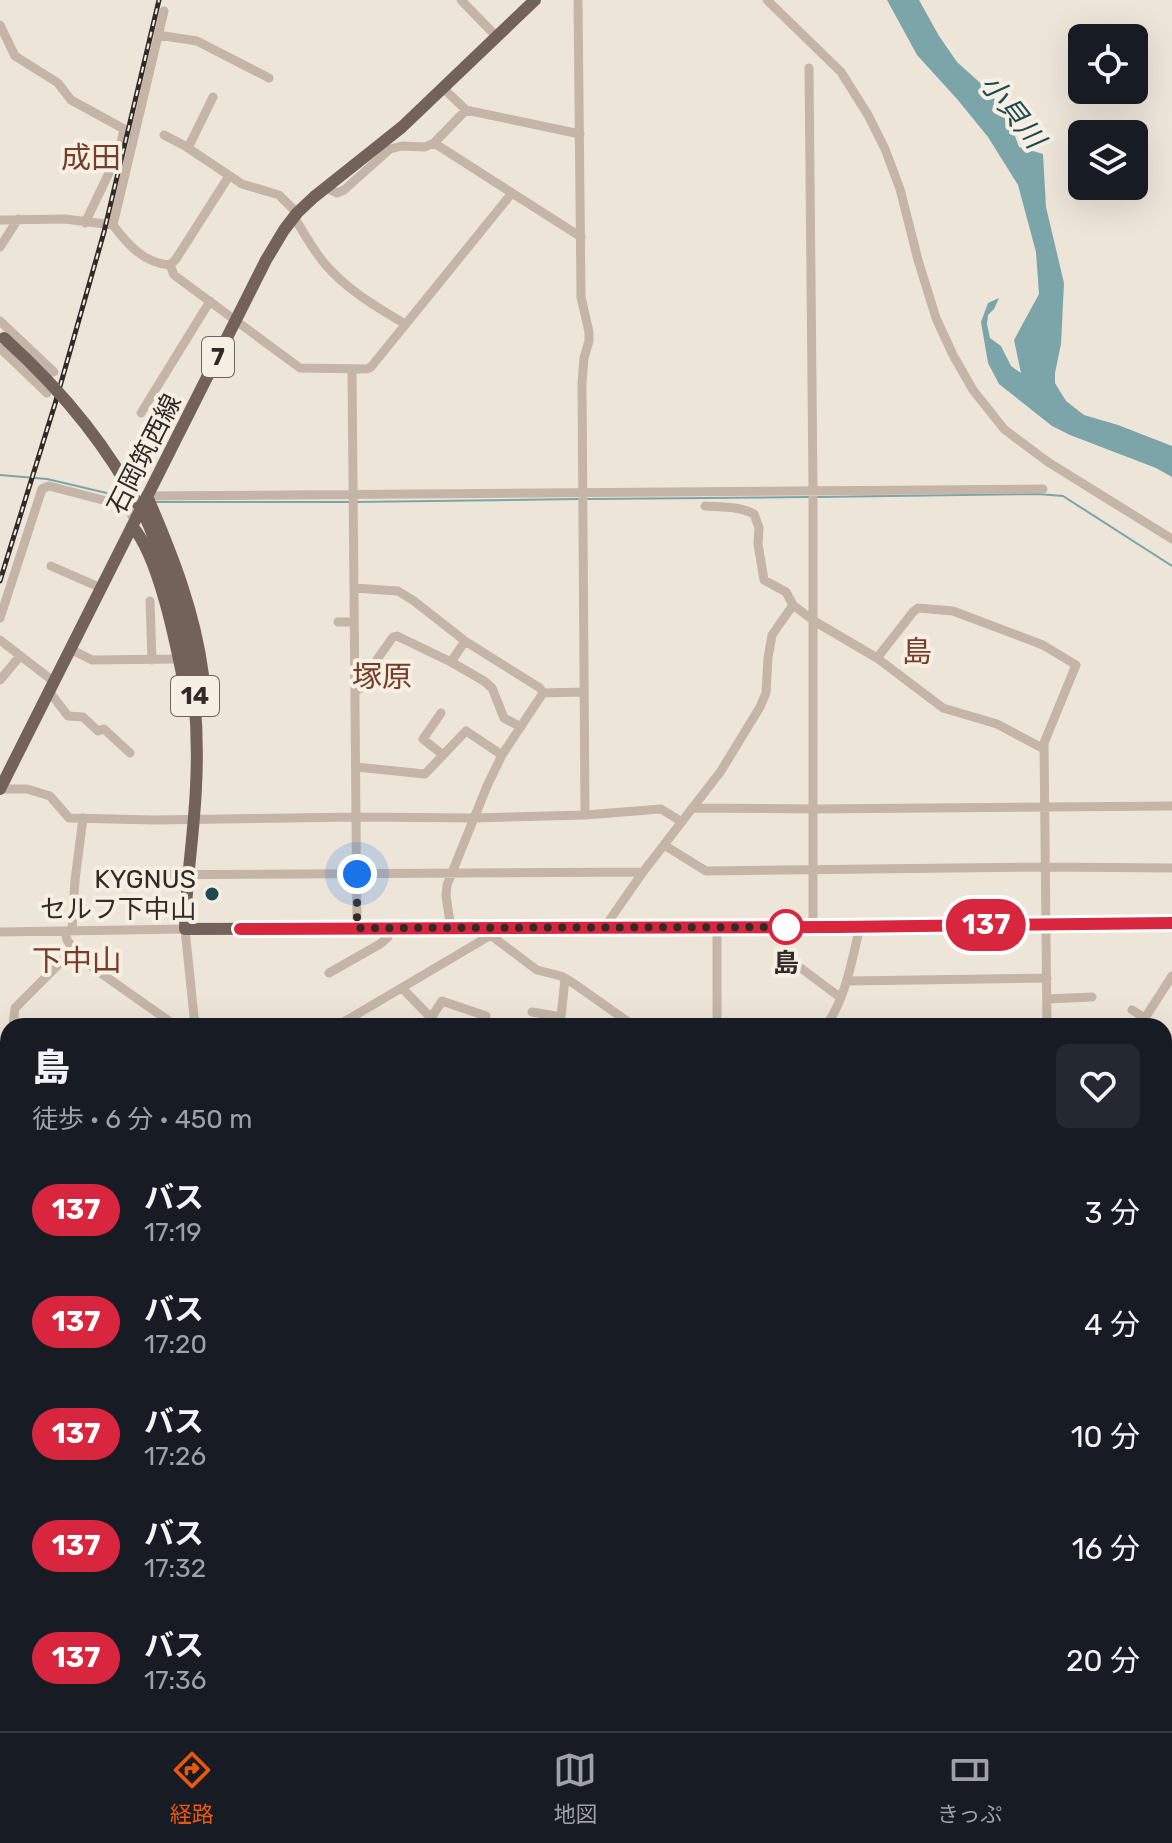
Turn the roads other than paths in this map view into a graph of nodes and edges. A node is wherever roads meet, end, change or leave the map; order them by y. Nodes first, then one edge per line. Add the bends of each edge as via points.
1 (461, 0) edge
2 (535, 0) edge
3 (578, 0) edge
4 (767, 0) edge
5 (164, 11) dead end
6 (0, 25) edge
7 (158, 35) junction
8 (497, 37) junction
9 (809, 68) dead end
10 (269, 78) dead end
11 (444, 89) junction
12 (213, 97) dead end
13 (466, 110) junction
14 (580, 134) junction
15 (164, 135) dead end
16 (434, 143) junction
17 (188, 148) junction
18 (229, 176) junction
19 (326, 188) junction
20 (512, 193) junction
21 (295, 215) junction
22 (18, 219) junction
23 (0, 220) edge
24 (85, 223) junction
25 (113, 225) junction
26 (581, 237) junction
27 (0, 247) edge
28 (170, 265) junction
29 (210, 301) junction
30 (237, 320) junction
31 (0, 321) edge
32 (405, 324) junction
33 (1, 340) edge
34 (352, 370) junction
35 (54, 372) dead end
36 (47, 393) dead end
37 (141, 413) dead end
38 (1043, 489) dead end
39 (813, 495) junction
40 (147, 496) junction
41 (583, 496) junction
42 (354, 499) junction
43 (705, 506) dead end
44 (138, 523) junction
45 (1172, 539) edge
46 (51, 566) dead end
47 (101, 588) junction
48 (354, 588) junction
49 (150, 601) dead end
50 (793, 605) junction
51 (0, 618) edge
52 (814, 621) junction
53 (338, 622) dead end
54 (354, 622) junction
55 (0, 640) edge
56 (465, 641) junction
57 (70, 649) junction
58 (20, 656) junction
59 (877, 658) junction
60 (179, 659) junction
61 (152, 660) junction
62 (451, 662) junction
63 (0, 680) edge
64 (51, 686) junction
65 (195, 689) junction
66 (355, 691) junction
67 (583, 692) junction
68 (543, 693) junction
69 (441, 713) dead end
70 (521, 727) junction
71 (1044, 749) junction
72 (130, 753) dead end
73 (443, 755) junction
74 (502, 755) junction
75 (356, 767) junction
76 (0, 789) edge
77 (1045, 806) junction
78 (1172, 806) edge
79 (692, 808) junction
80 (814, 809) junction
81 (585, 815) junction
82 (357, 817) junction
83 (83, 818) junction
84 (475, 818) junction
85 (194, 819) junction
86 (682, 822) junction
87 (664, 845) junction
88 (1045, 867) junction
89 (1172, 868) edge
90 (814, 869) junction
91 (643, 872) junction
92 (452, 873) junction
93 (357, 874) junction
94 (115, 875) dead end
95 (189, 875) junction
96 (1172, 923) edge
97 (1045, 924) junction
98 (860, 926) junction
99 (717, 927) junction
100 (813, 927) junction
101 (357, 928) junction
102 (391, 928) junction
103 (604, 928) junction
104 (185, 929) junction
105 (451, 929) junction
106 (68, 931) junction
107 (0, 932) edge
108 (486, 932) junction
109 (74, 949) junction
110 (794, 963) dead end
111 (329, 973) dead end
112 (1172, 976) edge
113 (1047, 978) junction
114 (565, 979) junction
115 (847, 981) junction
116 (402, 988) junction
117 (1092, 997) dead end
118 (841, 998) junction
119 (1047, 999) junction
120 (1132, 1010) dead end
121 (532, 1012) dead end
122 (486, 1016) dead end
123 (14, 1018) edge
124 (165, 1018) edge
125 (194, 1018) edge
126 (351, 1018) edge
127 (431, 1018) joint
128 (622, 1018) edge
129 (717, 1018) edge
130 (832, 1018) edge
131 (1047, 1018) edge

1 - 8 street
2 - 8 main road, 石岡筑西線 / 7
3 - 14 street
4 - 45 street via 841,72 868,115 900,189 936,318 973,390 1004,429 1048,462
5 - 7 street
6 - 24 street via 15,56 58,83 71,100 124,129 119,152
7 - 10 street via 197,41
7 - 25 street
8 - 11 main road, 石岡筑西線 / 7
9 - 39 street
11 - 13 street
11 - 19 main road, 石岡筑西線 / 7
12 - 17 street
13 - 14 street
13 - 16 street
14 - 26 street
15 - 17 street
16 - 19 street via 390,149 344,190
16 - 20 street
17 - 18 street
18 - 21 street via 249,188 279,195
18 - 28 street
19 - 21 main road, 石岡筑西線 / 7
20 - 26 street
20 - 32 street
21 - 30 main road, 石岡筑西線 / 7
21 - 32 street via 336,276
22 - 23 street
22 - 24 street
22 - 27 street
24 - 25 street
25 - 28 street via 132,248
26 - 41 street via 581,297 589,341 582,367
28 - 29 street via 174,275
29 - 30 street
29 - 37 street
30 - 34 street via 300,368
30 - 40 main road, 石岡筑西線 / 7
31 - 35 street
32 - 34 street via 371,367
33 - 36 street
33 - 44 main road, 14, bridge via 55,387 90,428 125,480
34 - 42 street
38 - 39 street
39 - 41 street
39 - 52 street
40 - 42 street
40 - 44 main road, 石岡筑西線 / 7
40 - 65 main road via 191,612 203,675
41 - 42 street
41 - 67 street
42 - 48 street
43 - 50 street via 754,514 764,580 786,592
44 - 47 main road, 石岡筑西線 / 7
44 - 51 street via 126,506 49,486 42,489
44 - 60 main road
44 - 65 main road, 14 via 178,606
46 - 47 street
47 - 57 main road, 石岡筑西線 / 7
48 - 54 street
48 - 56 street via 398,591
49 - 61 street
50 - 52 street
50 - 79 street via 772,635 760,707
52 - 59 street
52 - 80 street
53 - 54 street
54 - 66 street
55 - 58 street
56 - 62 street
56 - 68 street
57 - 61 street via 92,660
57 - 64 main road, 石岡筑西線 / 7
58 - 63 street
58 - 64 street
59 - 71 street via 943,708 997,724
59 - 71 street via 918,608 953,611 1043,645 1076,665
60 - 61 street
60 - 65 main road via 183,679
62 - 66 street via 393,637
62 - 70 street via 492,688 504,718
64 - 72 street via 68,716 83,717 98,731 104,729
64 - 76 main road, 石岡筑西線 / 7
65 - 85 main road, 14
66 - 75 street
67 - 68 street
67 - 81 street
68 - 70 street
69 - 73 street via 423,739
70 - 74 street
71 - 77 street
73 - 74 street via 466,731
73 - 75 street via 425,774
74 - 84 street
75 - 82 street
76 - 83 street via 50,796 69,818
77 - 78 street
77 - 80 street
77 - 88 street
79 - 80 street
79 - 86 street
80 - 90 street
81 - 84 street
81 - 86 street via 661,809
82 - 84 street
82 - 85 street
82 - 93 street
83 - 85 street
83 - 106 street
84 - 92 street
85 - 95 main road, 14
86 - 87 street
87 - 90 street via 706,871
87 - 91 street
88 - 89 street
88 - 90 street
88 - 97 street
90 - 100 street
91 - 92 street
91 - 103 street
92 - 93 street
92 - 105 street via 446,896
93 - 95 street
93 - 101 street
94 - 95 street
95 - 104 main road, 14
96 - 97 main road
97 - 98 main road
97 - 113 street
98 - 100 main road
98 - 115 street
99 - 100 main road
99 - 103 main road
99 - 129 street
101 - 102 main road
101 - 104 main road
102 - 105 main road
102 - 111 street via 380,944
103 - 108 main road
104 - 106 street
104 - 125 street
105 - 108 main road
106 - 107 street
106 - 109 street
108 - 114 street via 537,970
108 - 116 street
109 - 123 street via 15,1008
109 - 124 street
110 - 118 street
112 - 120 street via 1145,1018
113 - 115 street
113 - 119 street
114 - 121 street via 561,1017
114 - 128 street
115 - 118 street
116 - 126 street
116 - 127 street
117 - 119 street
118 - 130 street
119 - 131 street
122 - 127 street via 442,1001

